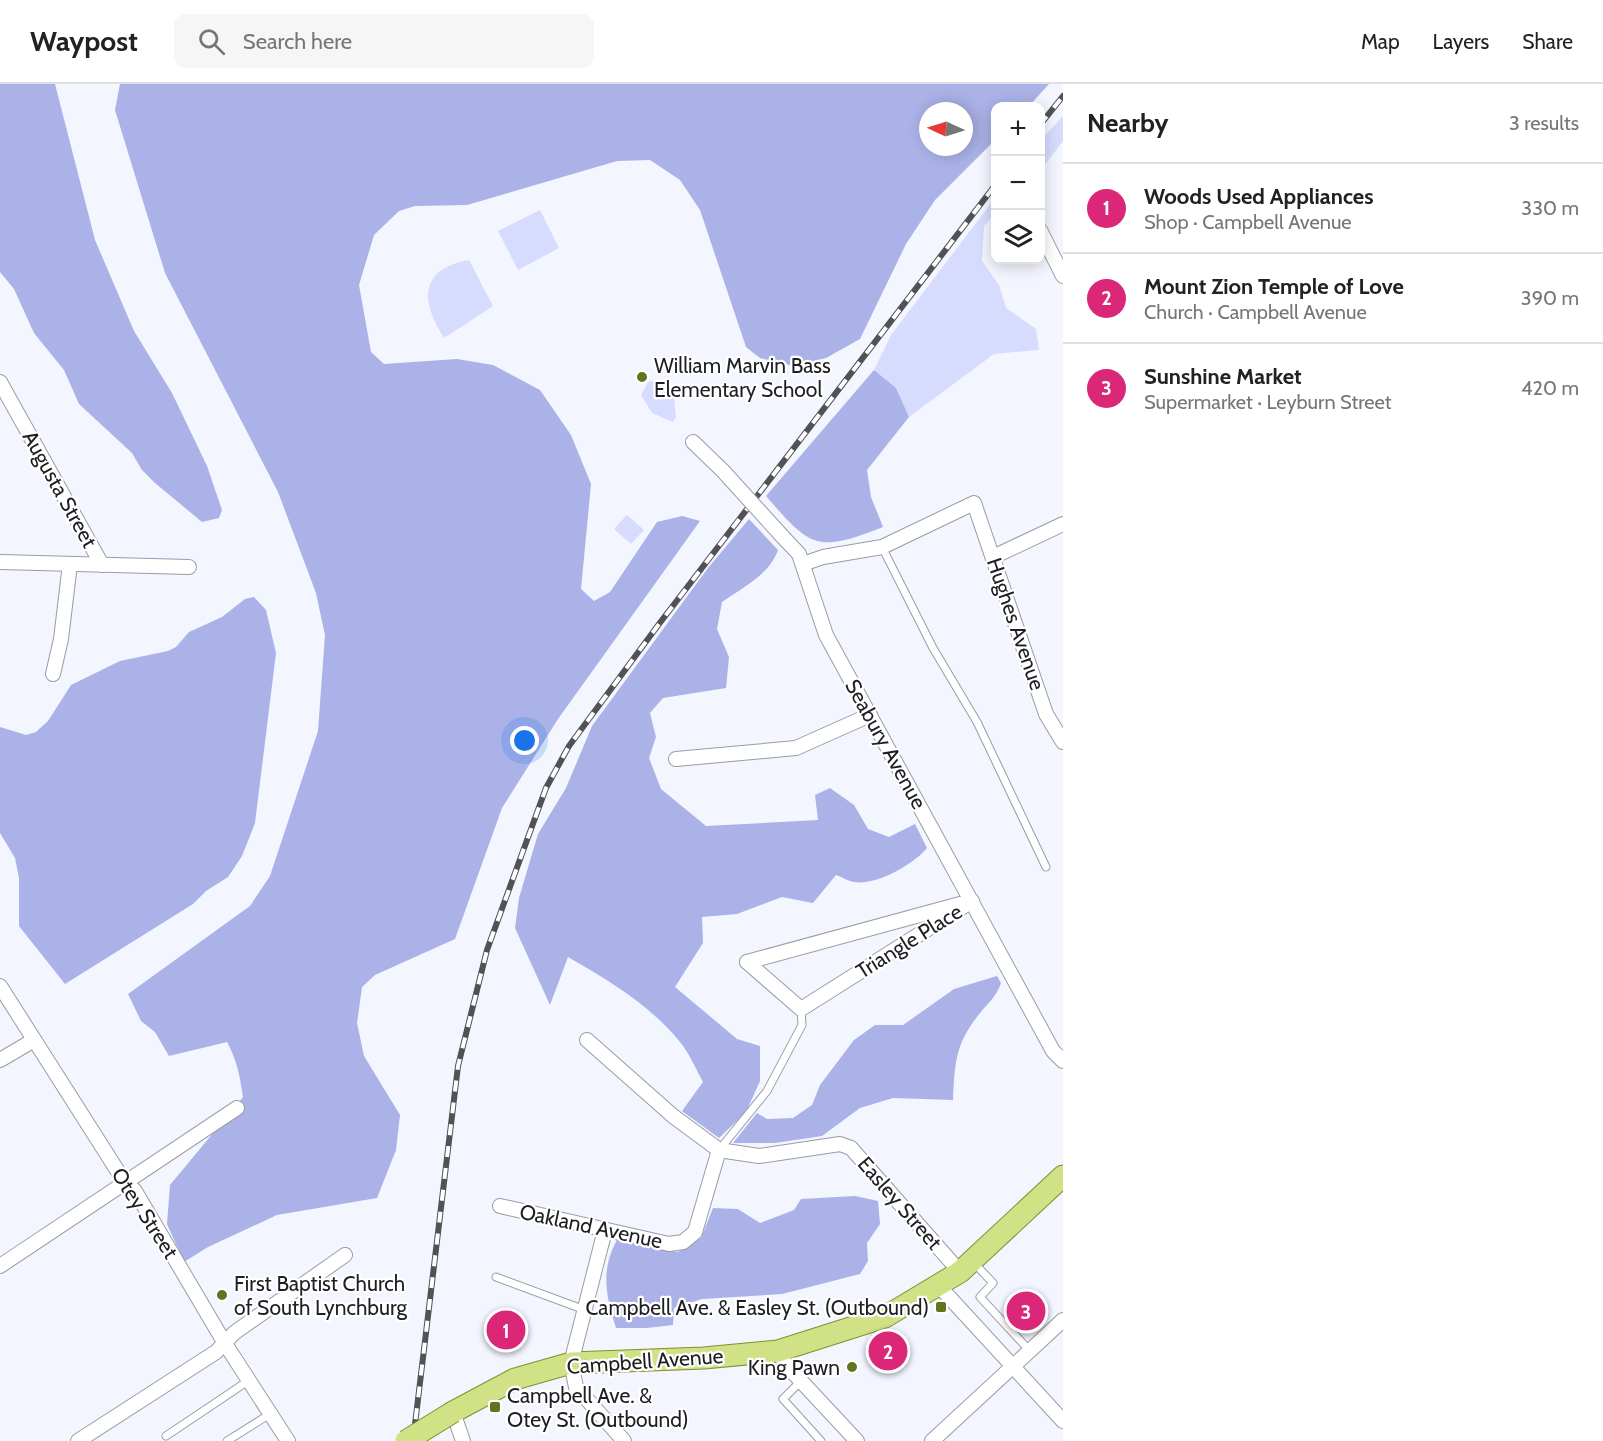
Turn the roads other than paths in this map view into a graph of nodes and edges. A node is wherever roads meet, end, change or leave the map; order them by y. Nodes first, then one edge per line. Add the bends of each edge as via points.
1 (1045, 238) edge
2 (1063, 276) edge
3 (0, 382) edge
4 (693, 442) dead end
5 (1063, 524) edge
6 (882, 547) junction
7 (993, 557) junction
8 (0, 562) edge
9 (70, 564) junction
10 (803, 564) junction
11 (102, 565) junction
12 (189, 567) dead end
13 (53, 674) dead end
14 (870, 714) junction
15 (1063, 742) edge
16 (676, 759) dead end
17 (1046, 867) dead end
18 (972, 901) junction
19 (0, 986) edge
20 (801, 1009) junction
21 (34, 1040) junction
22 (587, 1040) dead end
23 (0, 1060) edge
24 (1063, 1061) edge
25 (237, 1108) dead end
26 (719, 1150) junction
27 (1063, 1176) edge
28 (124, 1182) junction
29 (500, 1206) dead end
30 (605, 1230) junction
31 (345, 1255) dead end
32 (0, 1266) edge
33 (966, 1267) junction
34 (496, 1277) dead end
35 (939, 1286) junction
36 (585, 1310) junction
37 (1063, 1320) edge
38 (224, 1342) junction
39 (778, 1351) junction
40 (1030, 1351) junction
41 (571, 1363) junction
42 (1013, 1366) junction
43 (248, 1381) junction
44 (801, 1381) junction
45 (453, 1412) junction
46 (270, 1414) junction
47 (1063, 1421) edge
48 (166, 1436) dead end
49 (78, 1441) edge
50 (227, 1441) edge
51 (288, 1441) edge
52 (406, 1441) edge
53 (463, 1441) edge
54 (624, 1441) edge
55 (821, 1441) edge
56 (856, 1441) edge
57 (932, 1441) edge

1 - 2 street
3 - 11 street, Augusta Street
4 - 10 street, Seabury Avenue, bridge via 799,554
5 - 7 street
6 - 7 street, Hughes Avenue via 975,503
6 - 10 street
6 - 17 lane via 933,648 977,722
7 - 15 street, Hughes Avenue via 1046,714
8 - 9 street
9 - 11 street
9 - 13 street, Augusta Street
10 - 14 street, Seabury Avenue via 826,635
11 - 12 street
14 - 16 street via 796,748
14 - 18 street, Seabury Avenue
18 - 20 street, Triangle Place
18 - 20 street, Triangle Place via 747,962
18 - 24 street, Seabury Avenue via 1053,1051
19 - 21 street, Otey Street
20 - 26 lane via 802,1024 767,1092
21 - 23 street
21 - 28 street, Otey Street
22 - 26 street, Easley Street via 673,1116
25 - 28 street
26 - 30 street, Oakland Avenue via 695,1232 683,1242 669,1244
26 - 33 street, Easley Street via 759,1156 840,1144 850,1148
27 - 33 main road, Campbell Avenue
28 - 32 street
28 - 38 street, Otey Street via 135,1191
29 - 30 street, Oakland Avenue
30 - 36 street
31 - 38 street
33 - 35 main road, Campbell Avenue
33 - 40 lane via 993,1283 980,1297
34 - 36 lane
35 - 39 main road, Campbell Avenue via 885,1317
35 - 42 street
36 - 41 street
37 - 40 street
38 - 43 street, Otey Street
38 - 49 street via 216,1352
39 - 41 main road, Campbell Avenue
39 - 44 street
40 - 42 street
41 - 45 main road, Campbell Avenue via 515,1379
41 - 54 street via 576,1387
42 - 47 street
42 - 57 street
43 - 46 street, Otey Street
43 - 48 lane
44 - 55 lane via 783,1399
44 - 56 street
45 - 52 main road, Campbell Avenue, bridge
45 - 53 street
46 - 50 lane
46 - 51 street, Otey Street

